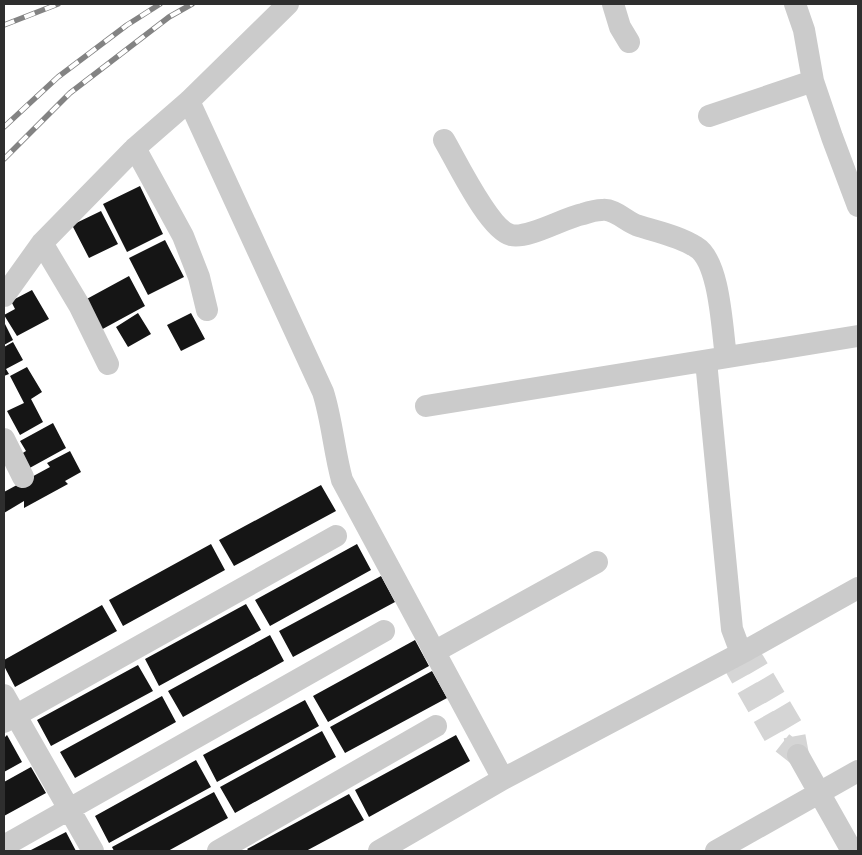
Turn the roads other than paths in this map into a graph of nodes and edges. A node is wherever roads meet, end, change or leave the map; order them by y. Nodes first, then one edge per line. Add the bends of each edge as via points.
1 (288, 4) edge
2 (613, 4) edge
3 (795, 4) edge
4 (629, 42) dead end
5 (812, 80) junction
6 (189, 101) junction
7 (709, 116) dead end
8 (444, 140) dead end
9 (135, 148) junction
10 (858, 206) edge
11 (42, 243) junction
12 (4, 296) edge
13 (207, 310) dead end
14 (858, 336) edge
15 (716, 359) junction
16 (108, 364) dead end
17 (426, 406) dead end
18 (4, 439) edge
19 (23, 477) dead end
20 (336, 536) dead end
21 (596, 562) dead end
22 (858, 588) edge
23 (384, 631) dead end
24 (434, 652) junction
25 (741, 653) junction
26 (4, 695) edge
27 (10, 719) edge
28 (436, 726) dead end
29 (798, 755) dead end
30 (858, 771) edge
31 (503, 779) junction
32 (819, 793) junction
33 (69, 810) junction
34 (4, 846) edge
35 (93, 851) edge
36 (218, 851) edge
37 (379, 851) edge
38 (716, 851) edge
39 (852, 851) edge

1 - 6 street
2 - 4 street
3 - 5 street via 804,30
5 - 7 street
5 - 10 street
6 - 9 street
6 - 24 street via 323,392 342,480
8 - 15 street via 485,211 500,229 510,235 524,235 577,215 604,209 633,225 674,236 697,247 708,258 715,275
9 - 11 street
9 - 13 street via 183,236 200,277
11 - 12 street
11 - 16 street via 79,305
14 - 15 street
15 - 17 street
15 - 25 street via 732,629
18 - 19 street
20 - 27 street
21 - 24 street
22 - 25 street
23 - 33 street
24 - 31 street
25 - 31 street
26 - 27 street
27 - 33 street
28 - 36 street
29 - 32 street
30 - 32 street
31 - 37 street
32 - 38 street
32 - 39 street
33 - 34 street
33 - 35 street

